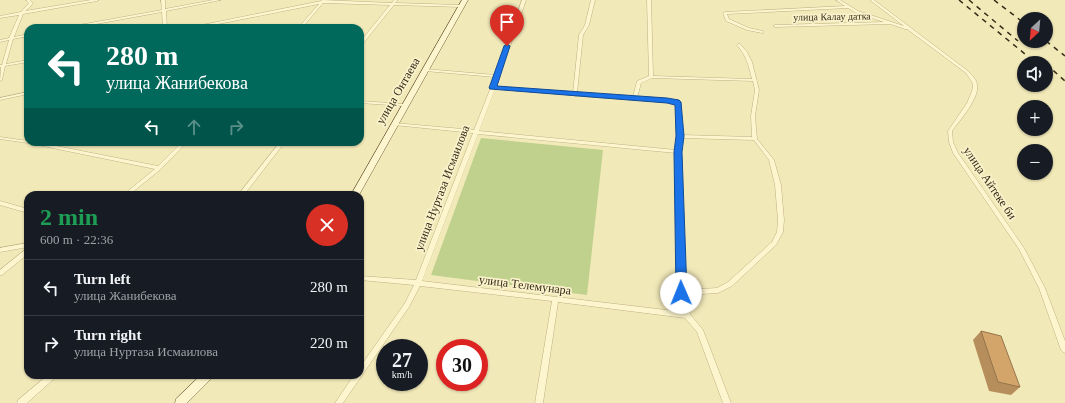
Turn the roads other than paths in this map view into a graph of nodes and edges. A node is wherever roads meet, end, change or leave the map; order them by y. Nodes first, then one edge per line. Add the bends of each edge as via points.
1 (28, 0) edge
2 (97, 0) edge
3 (164, 0) edge
4 (219, 0) edge
5 (396, 0) edge
6 (464, 0) edge
7 (524, 0) edge
8 (593, 0) edge
9 (649, 0) edge
10 (838, 0) edge
11 (872, 0) edge
12 (323, 1) edge
13 (394, 4) junction
14 (461, 6) junction
15 (848, 7) junction
16 (165, 10) junction
17 (22, 13) junction
18 (0, 17) edge
19 (890, 23) junction
20 (90, 24) edge
21 (165, 24) edge
22 (211, 24) edge
23 (303, 24) edge
24 (775, 26) dead end
25 (910, 29) junction
26 (762, 32) dead end
27 (24, 36) edge
28 (12, 38) junction
29 (0, 41) edge
30 (364, 41) edge
31 (740, 45) dead end
32 (24, 61) edge
33 (2, 66) edge
34 (425, 70) junction
35 (496, 76) junction
36 (650, 77) junction
37 (0, 80) edge
38 (754, 80) junction
39 (493, 88) junction
40 (24, 94) edge
41 (575, 95) junction
42 (635, 98) junction
43 (0, 99) edge
44 (364, 102) edge
45 (404, 105) junction
46 (394, 124) junction
47 (476, 131) junction
48 (680, 136) junction
49 (0, 138) edge
50 (755, 138) junction
51 (24, 141) edge
52 (48, 146) edge
53 (181, 146) edge
54 (280, 146) edge
55 (678, 152) junction
56 (159, 168) junction
57 (131, 191) edge
58 (244, 191) edge
59 (357, 191) edge
60 (0, 203) edge
61 (24, 210) edge
62 (24, 246) edge
63 (0, 250) edge
64 (24, 254) edge
65 (0, 273) edge
66 (364, 278) edge
67 (418, 283) junction
68 (681, 293) junction
69 (555, 300) junction
70 (687, 315) junction
71 (1065, 350) edge
72 (364, 366) edge
73 (48, 379) edge
74 (204, 379) edge
75 (355, 379) edge
76 (21, 403) edge
77 (180, 403) edge
78 (339, 403) edge
79 (539, 403) edge
80 (727, 403) edge

1 - 17 street via 31,3
2 - 17 street
3 - 16 street
4 - 16 street
5 - 13 street
6 - 14 main road, улица Онтаева
7 - 35 street, улица Нуртаза Исмаилова
8 - 41 street via 587,25 581,35
9 - 36 street
10 - 15 street, улица Калау датка
11 - 25 street, улица Айтеке би
12 - 13 street
12 - 22 street
12 - 23 street
13 - 14 street
13 - 30 street
14 - 34 main road, улица Онтаева
15 - 19 street, улица Калау датка
15 - 26 street, улица Калау датка via 725,13 727,20
16 - 20 street
16 - 21 street
17 - 18 street
17 - 28 street
19 - 24 street, улица Калау датка
19 - 25 street, улица Калау датка
25 - 71 street, улица Айтеке би via 967,72 973,80 973,98 950,131 952,142 956,153 1021,248 1042,288
27 - 28 street
28 - 29 street
28 - 33 street
31 - 38 street via 750,62
32 - 33 street
33 - 37 street
34 - 35 street
34 - 45 main road, улица Онтаева
35 - 39 street, улица Нуртаза Исмаилова
36 - 38 street
36 - 42 street via 639,82
38 - 50 street via 757,90 753,116
39 - 41 street
39 - 47 street, улица Нуртаза Исмаилова
40 - 43 street
41 - 42 street
42 - 48 street via 676,102
44 - 45 street
45 - 46 main road, улица Онтаева
46 - 47 street
46 - 59 main road, улица Онтаева
47 - 55 street
47 - 67 street, улица Нуртаза Исмаилова
48 - 50 street
48 - 55 street
49 - 51 street
50 - 68 street via 771,160 778,185 780,232 774,243 730,284 718,290
52 - 56 street
53 - 56 street
54 - 58 street
55 - 68 street
56 - 57 street
60 - 61 street
62 - 63 street
64 - 65 street
66 - 67 street, улица Телемунара
67 - 69 street, улица Телемунара
67 - 72 street, улица Нуртаза Исмаилова
68 - 70 street
69 - 70 street, улица Телемунара
69 - 79 street
70 - 80 street via 700,330
73 - 76 street
74 - 77 main road
75 - 78 street

